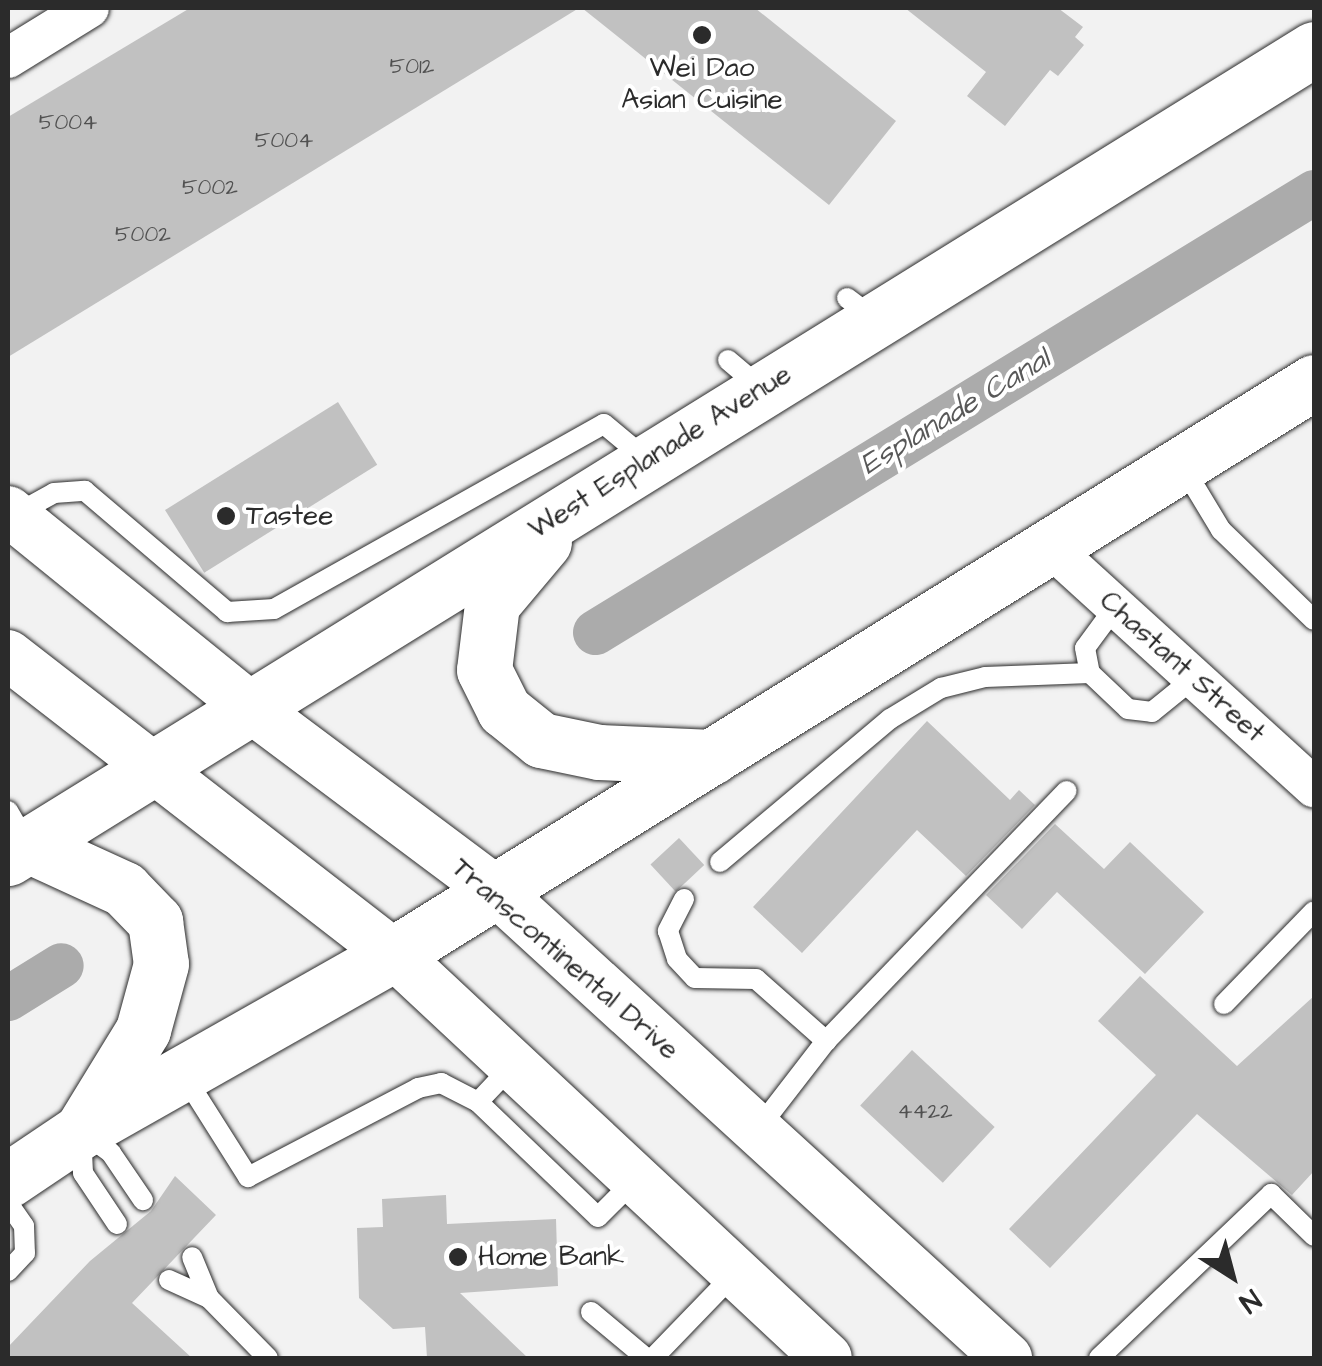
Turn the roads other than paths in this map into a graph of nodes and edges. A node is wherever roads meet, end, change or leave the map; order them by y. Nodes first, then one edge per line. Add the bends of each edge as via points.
1 (89, 8) edge
2 (1314, 49) edge
3 (8, 58) edge
4 (1314, 382) edge
5 (647, 460) junction
6 (1182, 465) junction
7 (575, 505) junction
8 (9, 514) edge
9 (1050, 547) junction
10 (1116, 606) junction
11 (1314, 620) edge
12 (8, 655) edge
13 (1090, 673) junction
14 (1194, 678) junction
15 (250, 707) junction
16 (712, 757) junction
17 (148, 770) junction
18 (1314, 787) edge
19 (1067, 791) dead end
20 (14, 838) edge
21 (720, 862) dead end
22 (496, 890) junction
23 (684, 899) dead end
24 (1314, 911) edge
25 (394, 954) junction
26 (1224, 1004) dead end
27 (826, 1041) junction
28 (513, 1065) junction
29 (182, 1073) junction
30 (478, 1102) junction
31 (757, 1130) junction
32 (81, 1131) junction
33 (8, 1180) edge
34 (636, 1180) junction
35 (144, 1200) dead end
36 (8, 1203) edge
37 (116, 1224) dead end
38 (1314, 1236) edge
39 (192, 1257) dead end
40 (8, 1270) edge
41 (735, 1273) junction
42 (169, 1280) dead end
43 (209, 1298) junction
44 (591, 1312) dead end
45 (268, 1358) edge
46 (649, 1358) edge
47 (827, 1358) edge
48 (1007, 1358) edge
49 (1099, 1358) edge

1 - 3 street
2 - 5 main road, West Esplanade Avenue via 745,375
4 - 6 main road
5 - 7 main road, West Esplanade Avenue
5 - 8 lane via 604,424 274,609 227,612 85,491 54,493
6 - 9 main road
6 - 11 lane via 1221,530
7 - 15 main road, West Esplanade Avenue
7 - 16 main road via 492,604 484,670 504,710 541,740 599,752
8 - 15 street, Transcontinental Drive
9 - 10 street, Chastant Street
9 - 16 main road
10 - 13 lane via 1085,648
10 - 14 street, Chastant Street
12 - 17 street
13 - 14 lane via 1128,708 1152,712
13 - 21 lane via 985,677 941,688 890,719
14 - 18 street, Chastant Street
15 - 17 main road, West Esplanade Avenue
15 - 22 street, Transcontinental Drive
16 - 22 main road
17 - 20 main road, West Esplanade Avenue
17 - 25 street
19 - 27 lane
20 - 32 main road via 124,890 155,921 161,964 143,1030
22 - 25 main road
22 - 31 street, Transcontinental Drive
23 - 27 lane via 668,931 677,959 695,978 756,979
24 - 26 lane
25 - 28 street
25 - 29 main road
27 - 31 lane
28 - 30 lane
28 - 34 street
29 - 30 lane via 248,1177 418,1088 441,1083
29 - 32 main road
30 - 34 lane via 598,1217
31 - 48 street, Transcontinental Drive
32 - 33 main road
32 - 35 lane via 110,1153
32 - 37 lane via 83,1173
34 - 41 street
36 - 40 lane via 24,1226 25,1253
38 - 49 lane via 1271,1194
39 - 43 lane
41 - 46 lane
41 - 47 street
42 - 43 lane
43 - 45 lane
44 - 46 lane

